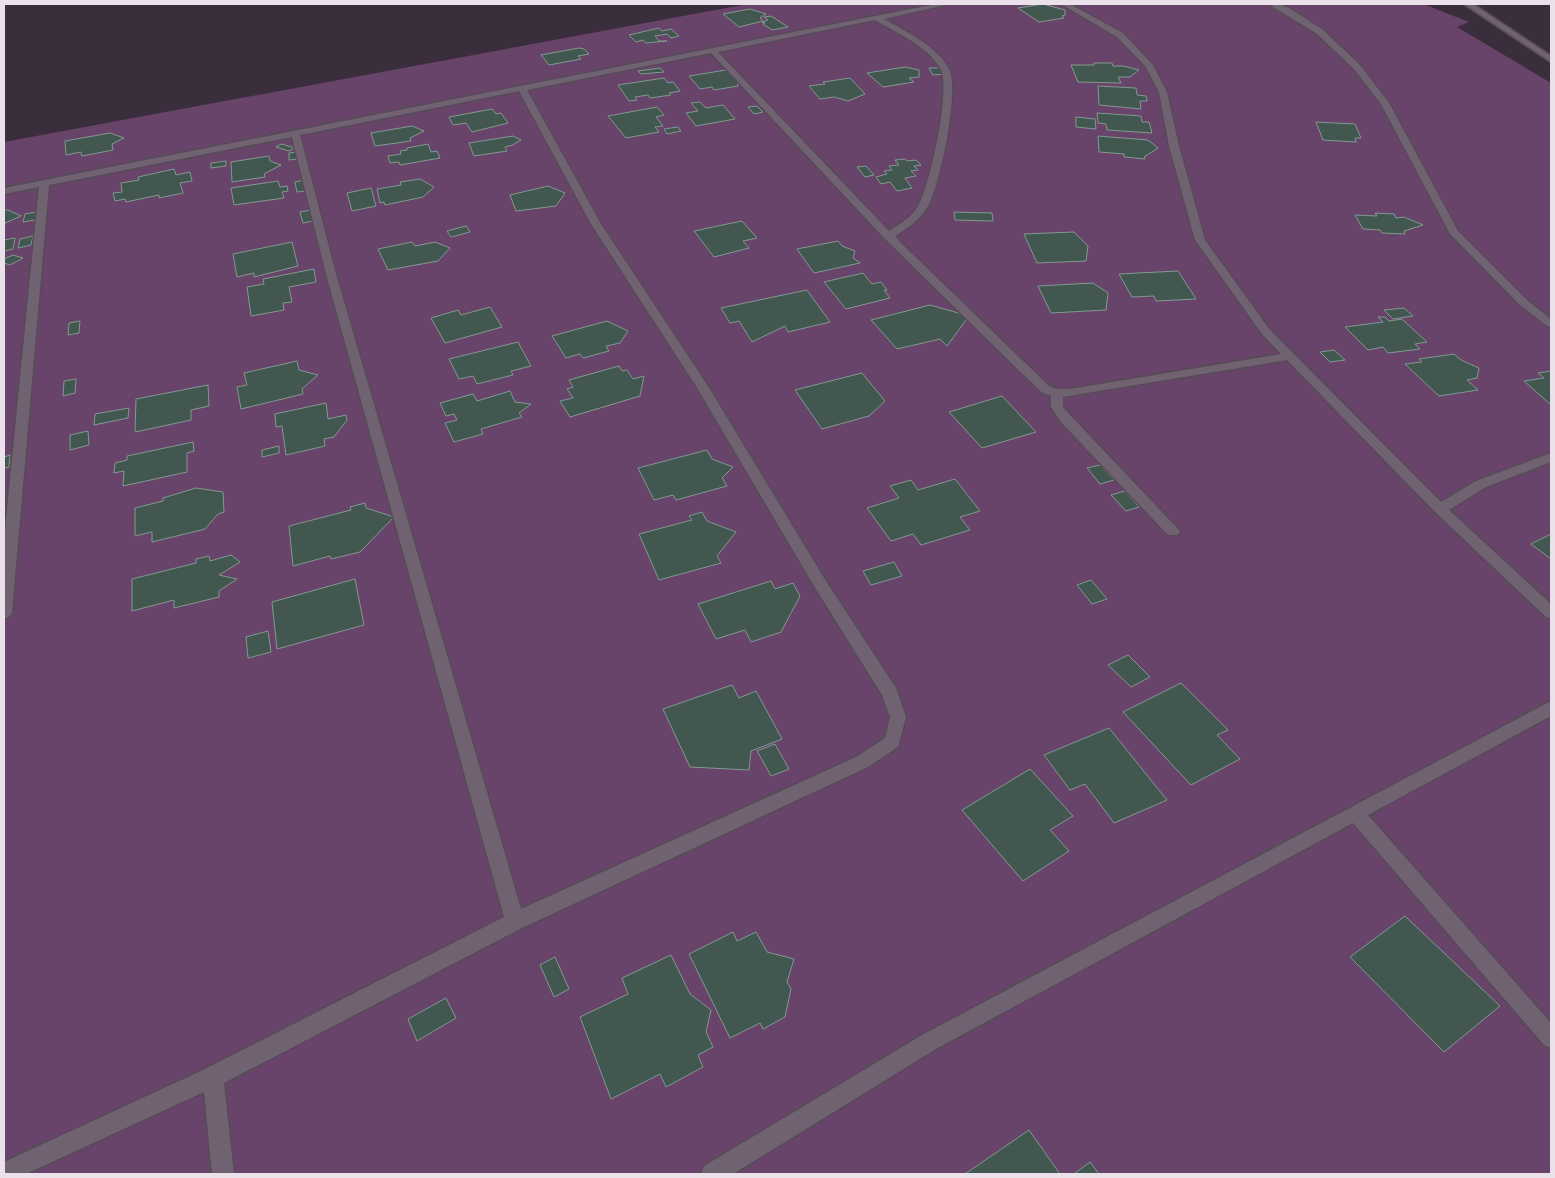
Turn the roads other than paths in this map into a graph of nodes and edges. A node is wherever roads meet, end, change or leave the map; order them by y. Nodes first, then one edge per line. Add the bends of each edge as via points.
1 (946, 4) edge
2 (1065, 4) edge
3 (1272, 4) edge
4 (1468, 4) edge
5 (877, 18) junction
6 (713, 51) junction
7 (1551, 60) edge
8 (522, 88) junction
9 (296, 132) junction
10 (44, 183) junction
11 (4, 191) edge
12 (888, 236) junction
13 (1551, 324) edge
14 (1290, 356) junction
15 (1057, 395) junction
16 (1551, 456) edge
17 (1440, 509) junction
18 (1173, 531) dead end
19 (4, 613) edge
20 (1551, 613) edge
21 (1551, 708) edge
22 (1356, 814) junction
23 (515, 921) junction
24 (1551, 1038) edge
25 (213, 1077) junction
26 (4, 1173) edge
27 (223, 1174) edge
28 (712, 1174) edge

1 - 5 street
2 - 14 street via 1120,35 1149,65 1163,92 1200,240 1266,332
3 - 13 street via 1319,31 1357,67 1386,103 1454,232 1524,303
4 - 7 street
5 - 6 street
5 - 12 street via 928,51 948,75 947,104 927,198 916,216
6 - 8 street
6 - 12 street
8 - 9 street
8 - 23 street via 596,224 702,386 819,582 890,693 898,717 892,742 862,762
9 - 10 street
9 - 23 street via 332,274
10 - 11 street
10 - 19 street
12 - 15 street via 1045,389
14 - 15 street
14 - 17 street
15 - 18 street via 1057,407 1064,418
16 - 17 street via 1480,484
17 - 20 street
21 - 22 street
22 - 24 street
22 - 28 street via 929,1042
23 - 25 street
25 - 26 street
25 - 27 street

